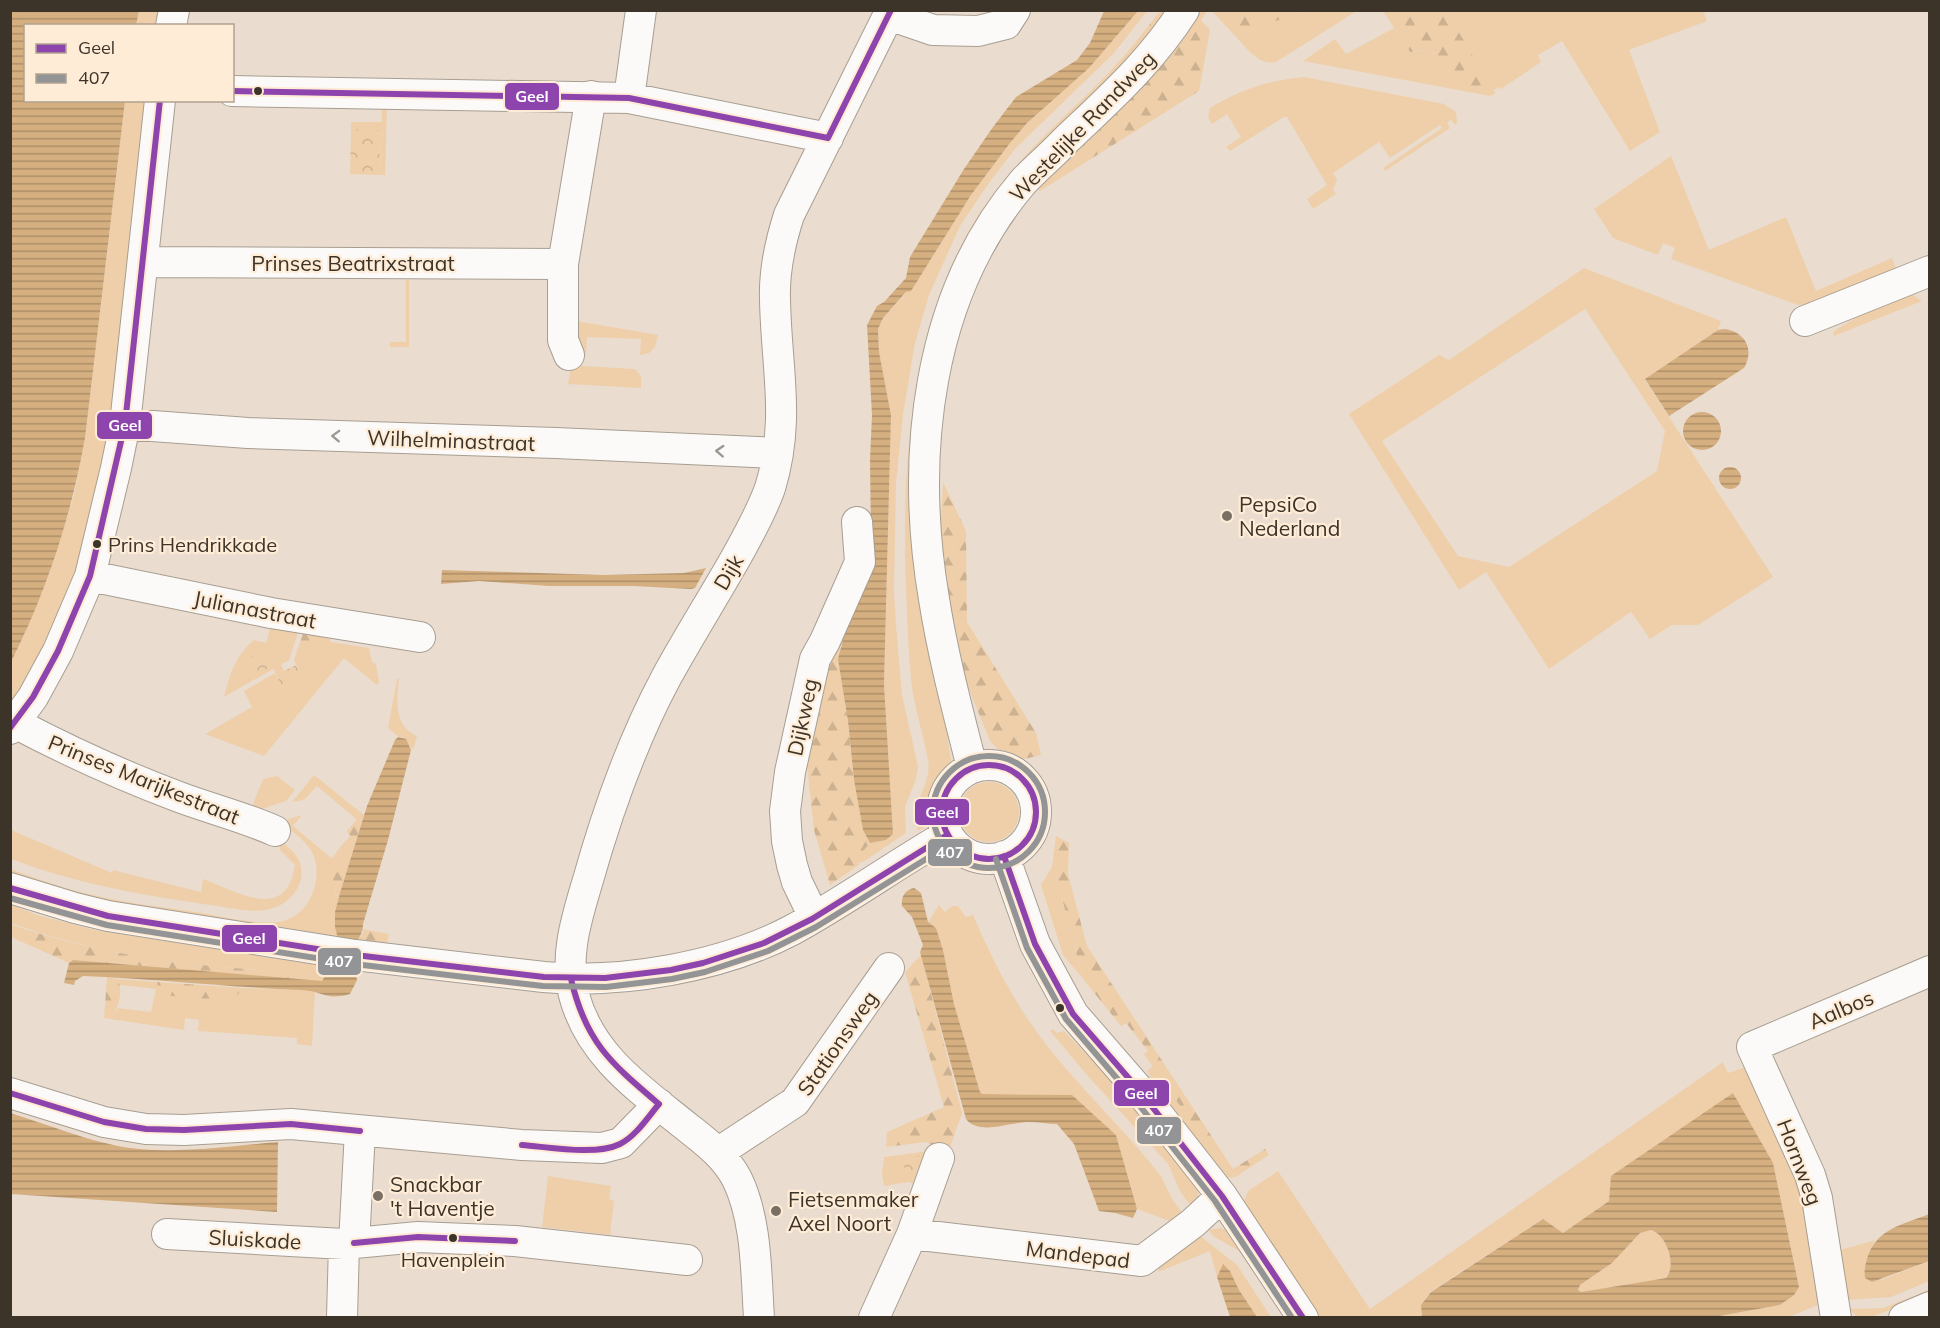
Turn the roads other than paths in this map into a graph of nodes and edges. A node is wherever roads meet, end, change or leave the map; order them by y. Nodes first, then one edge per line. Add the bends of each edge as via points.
1 (641, 10) edge
2 (1015, 10) edge
3 (1184, 10) edge
4 (890, 13) edge
5 (234, 91) edge
6 (591, 96) junction
7 (629, 98) junction
8 (160, 102) edge
9 (828, 138) junction
10 (143, 262) junction
11 (563, 264) junction
12 (1929, 271) edge
13 (1805, 321) dead end
14 (569, 355) dead end
15 (124, 424) junction
16 (778, 453) junction
17 (857, 522) dead end
18 (90, 576) junction
19 (420, 637) dead end
20 (13, 726) edge
21 (972, 767) junction
22 (275, 831) dead end
23 (948, 835) junction
24 (1004, 856) junction
25 (10, 888) edge
26 (814, 917) junction
27 (889, 968) dead end
28 (1929, 971) edge
29 (571, 979) junction
30 (1752, 1047) joint
31 (10, 1093) edge
32 (659, 1104) junction
33 (360, 1131) junction
34 (719, 1152) junction
35 (939, 1158) dead end
36 (1222, 1196) junction
37 (167, 1234) dead end
38 (912, 1234) junction
39 (349, 1244) junction
40 (687, 1260) dead end
41 (1929, 1307) edge
42 (342, 1317) edge
43 (759, 1317) edge
44 (874, 1317) edge
45 (1303, 1317) edge
46 (1836, 1317) edge
47 (1904, 1317) edge

1 - 7 street
2 - 4 street via 1006,24 978,31 933,30
3 - 21 street, Westelijke Randweg via 1139,71 1024,182 1003,209 971,263 941,343 928,413 924,488 927,541 933,598
4 - 9 street, Dijk
5 - 6 street
6 - 7 street
6 - 11 street
7 - 9 street
8 - 10 street
9 - 16 street, Dijk via 789,215 778,258 775,298 782,429
10 - 11 street, Prinses Beatrixstraat
10 - 15 street
11 - 14 street via 563,340
12 - 13 street
16 -> 15 street, Wilhelminastraat via 248,433
15 - 18 street
16 - 29 street, Dijk via 756,522 668,674 622,773 577,918
17 - 26 street, Dijkweg via 860,562 815,659 785,811 792,865
18 - 19 street, Julianastraat via 275,614
18 - 20 street via 58,651
20 - 22 street, Prinses Marijkestraat via 171,793
21 - 23 street via 960,774 944,796 943,822
21 - 24 street via 996,765 1008,769 1027,784 1033,795 1036,813 1032,832 1015,851
23 - 24 street via 966,853 991,859
23 - 26 street
24 - 36 street via 1035,944 1073,1014
25 - 29 street via 108,915 341,953
26 - 29 street via 768,940 704,961 641,975
27 - 34 street, Stationsweg via 795,1102
28 - 30 street, Aalbos
29 - 32 street, Dijk via 579,1010 603,1054
30 - 46 street, Hornweg via 1810,1175
31 - 33 street via 104,1122 146,1129 291,1124
32 - 33 street via 621,1143 602,1148
32 - 34 street, Dijk
33 - 39 street
34 - 43 street, Dijk via 736,1178 747,1208
35 - 38 street
36 - 38 street, Mandepad via 1142,1261
36 - 45 street
37 - 39 street, Sluiskade
38 - 44 street
39 - 40 street via 418,1237 515,1241
39 - 42 street
41 - 47 street

